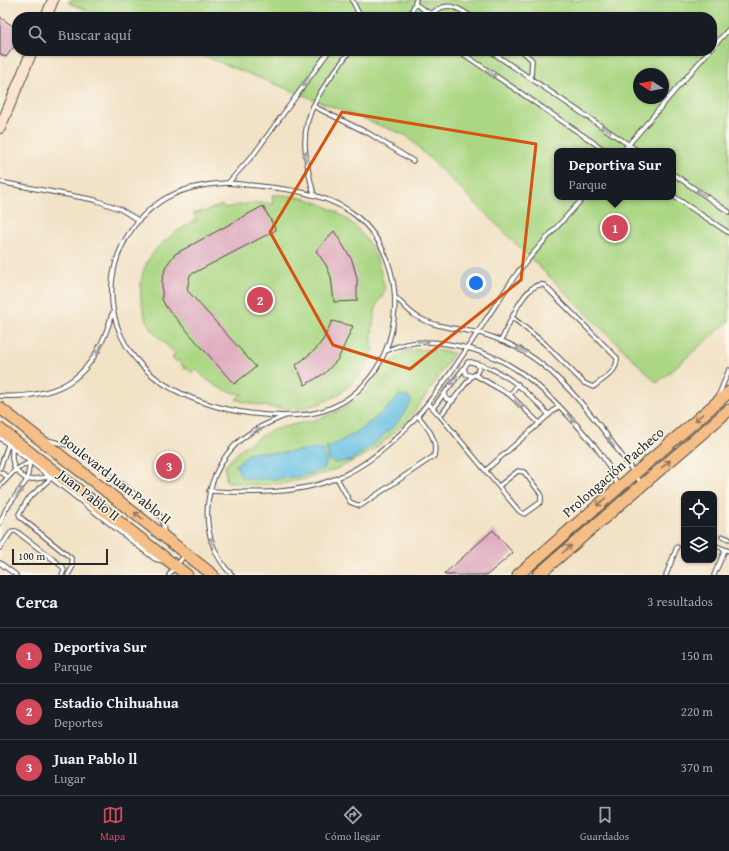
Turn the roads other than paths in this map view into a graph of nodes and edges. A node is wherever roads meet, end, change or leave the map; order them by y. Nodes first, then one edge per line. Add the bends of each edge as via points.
1 (53, 0) edge
2 (352, 0) edge
3 (416, 2) edge
4 (48, 12) edge
5 (358, 12) edge
6 (410, 12) edge
7 (428, 12) edge
8 (433, 12) edge
9 (465, 12) edge
10 (729, 29) edge
11 (717, 42) edge
12 (30, 56) edge
13 (326, 56) edge
14 (346, 56) edge
15 (466, 56) edge
16 (498, 56) edge
17 (528, 56) edge
18 (706, 56) edge
19 (531, 77) junction
20 (313, 106) junction
21 (0, 128) edge
22 (628, 144) junction
23 (602, 148) edge
24 (625, 148) edge
25 (634, 148) edge
26 (413, 161) dead end
27 (676, 176) edge
28 (0, 182) edge
29 (228, 183) junction
30 (314, 195) junction
31 (676, 198) edge
32 (581, 200) edge
33 (729, 212) edge
34 (138, 220) junction
35 (729, 233) edge
36 (396, 298) junction
37 (112, 313) junction
38 (513, 318) junction
39 (476, 332) junction
40 (501, 341) junction
41 (467, 347) junction
42 (386, 351) junction
43 (477, 364) junction
44 (464, 368) junction
45 (729, 370) edge
46 (473, 376) junction
47 (518, 384) junction
48 (729, 392) edge
49 (445, 393) junction
50 (510, 395) junction
51 (0, 396) edge
52 (453, 401) junction
53 (717, 402) junction
54 (428, 403) junction
55 (559, 406) junction
56 (0, 408) edge
57 (433, 408) junction
58 (729, 410) edge
59 (549, 415) junction
60 (286, 416) junction
61 (418, 416) junction
62 (440, 416) junction
63 (540, 423) junction
64 (0, 429) edge
65 (26, 429) junction
66 (0, 438) edge
67 (40, 439) junction
68 (10, 446) junction
69 (34, 458) junction
70 (75, 466) junction
71 (0, 468) edge
72 (16, 470) junction
73 (486, 470) junction
74 (0, 472) edge
75 (634, 473) junction
76 (8, 477) junction
77 (49, 478) junction
78 (337, 478) junction
79 (27, 480) junction
80 (642, 484) junction
81 (0, 486) edge
82 (498, 486) junction
83 (618, 487) junction
84 (209, 491) junction
85 (94, 507) junction
86 (0, 523) edge
87 (164, 536) junction
88 (722, 536) dead end
89 (729, 539) edge
90 (717, 546) edge
91 (677, 547) dead end
92 (0, 548) edge
93 (727, 550) edge
94 (186, 553) junction
95 (0, 563) edge
96 (172, 563) junction
97 (16, 575) edge
98 (62, 575) edge
99 (68, 575) edge
100 (169, 575) edge
101 (187, 575) edge
102 (214, 575) edge
103 (232, 575) edge
104 (518, 575) edge
105 (538, 575) edge
106 (666, 575) edge
107 (714, 575) edge

1 - 4 main road
2 - 5 lane
3 - 6 lane
3 - 7 lane
8 - 9 lane via 437,8 450,5
10 - 11 lane
12 - 21 main road
13 -> 29 lane via 254,154
14 - 20 lane
15 -> 23 lane
16 - 19 lane
17 - 19 lane via 532,60
18 - 22 lane
22 -> 19 lane
20 - 26 lane via 370,134
30 -> 20 lane via 306,160 305,142 306,126
22 - 24 lane
22 - 25 lane
33 -> 27 lane
28 - 34 lane via 95,200 120,209
29 - 30 lane
29 - 34 lane via 178,192 161,200
30 - 36 lane via 354,214 376,237 389,264
31 - 35 lane
32 - 39 lane via 519,271
34 - 37 lane via 125,238 113,267
36 - 39 lane via 415,316 428,322
36 - 42 lane via 393,331
37 -> 51 lane via 98,352 90,364 71,381 34,396
37 - 60 lane via 129,350 141,365 173,390 211,405 238,411
38 - 38 lane via 532,286 544,286 617,358 618,364 594,387 589,386 544,343
38 - 40 lane
39 - 40 lane
39 - 41 lane
75 -> 40 lane via 606,434 548,368 532,356
42 -> 41 lane via 410,342
41 - 54 lane
41 - 55 lane via 490,354 513,366
42 - 60 lane via 367,380 345,400 316,413
43 - 44 lane via 468,362
43 - 46 lane via 478,370
43 - 47 lane via 492,369
44 - 46 lane via 466,374
44 -> 49 lane
45 - 53 lane
46 - 50 lane
46 - 52 lane
47 - 50 lane
47 - 59 lane
48 - 53 main road, Prolongación Pacheco
49 - 52 lane via 446,398
49 - 57 lane
50 -> 63 lane
52 - 62 lane
53 -> 75 main road, Prolongación Pacheco
54 - 57 lane
54 - 61 lane
55 - 59 lane
55 -> 83 lane via 603,456
56 - 65 main road, Boulevard Juan Pablo II
57 - 62 lane
80 -> 58 main road, Prolongación Pacheco
59 - 63 lane
84 -> 60 lane via 219,465 238,443 250,433
61 - 78 lane via 379,452
61 - 78 lane via 435,440 434,456 360,506 350,502
62 - 73 lane
63 - 73 lane
64 - 69 main road
65 - 67 main road, Boulevard Juan Pablo II
65 - 69 main road
66 - 68 lane, Juan Pablo II
67 - 70 main road, Boulevard Juan Pablo II
67 - 87 lane via 71,446 157,511 163,522
68 - 69 lane, Juan Pablo II
68 - 71 lane
68 - 72 lane
69 - 70 main road via 61,461
69 - 72 lane
69 - 77 lane, Juan Pablo II
69 - 79 lane
69 - 85 main road
87 -> 70 main road, Boulevard Juan Pablo II
72 - 76 lane
72 - 79 lane
73 - 82 lane
74 - 76 lane
75 - 80 lane
75 - 83 main road, Prolongación Pacheco
76 - 81 lane
77 - 79 lane
77 - 85 lane, Juan Pablo II
77 - 99 lane via 28,499 20,511 20,517 70,558 73,566
78 - 84 lane via 287,492
86 -> 79 lane
105 -> 80 main road, Prolongación Pacheco
82 - 82 lane via 522,514 541,502 541,494 521,470
83 -> 104 main road, Prolongación Pacheco
103 -> 84 lane via 217,557 211,541 207,512
85 - 96 main road
87 - 94 main road, Boulevard Juan Pablo II
88 - 89 lane
90 - 93 lane
91 - 106 lane
92 - 98 lane via 12,531 16,531 63,567
93 - 107 lane
94 - 96 lane
94 - 102 main road, Boulevard Juan Pablo II
95 - 97 lane
96 - 100 lane
96 - 101 main road

